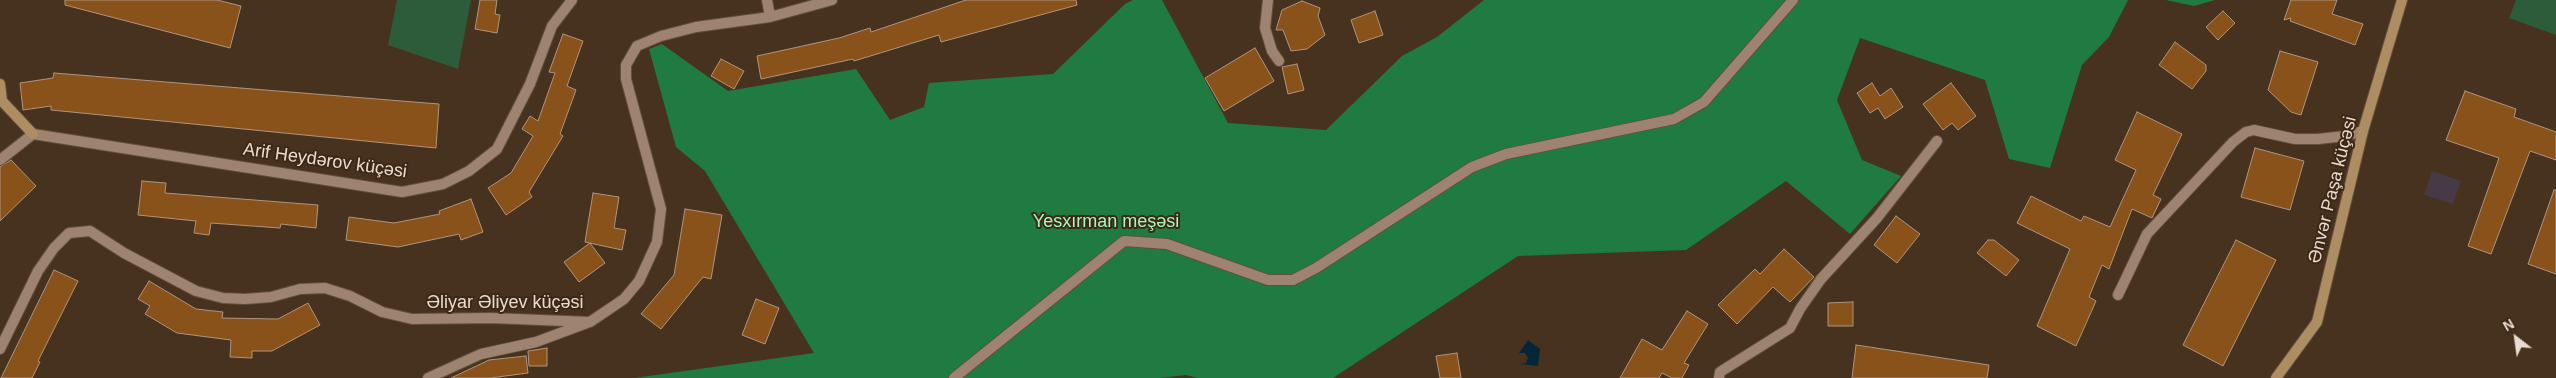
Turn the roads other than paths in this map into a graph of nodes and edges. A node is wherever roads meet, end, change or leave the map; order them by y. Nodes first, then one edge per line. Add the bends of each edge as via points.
1 (572, 0) edge
2 (767, 0) edge
3 (832, 0) edge
4 (1268, 0) edge
5 (1793, 0) edge
6 (2402, 0) edge
7 (770, 17) junction
8 (1279, 61) dead end
9 (0, 84) edge
10 (1, 101) edge
11 (2363, 131) junction
12 (33, 134) junction
13 (1937, 141) dead end
14 (0, 160) edge
15 (2118, 295) dead end
16 (590, 322) junction
17 (0, 349) edge
18 (428, 378) edge
19 (954, 378) edge
20 (1718, 378) edge
21 (2276, 378) edge

1 - 12 street, Arif Heydərov küçəsi via 552,26 530,84 497,150 469,171 443,184 402,192
2 - 7 street
3 - 7 street, Əliyar Əliyev küçəsi
4 - 8 street via 1265,28 1272,51
5 - 19 street via 1704,102 1674,119 1506,154 1472,167 1293,280 1268,280 1167,244 1124,241
6 - 11 street, Ənvər Paşa küçəsi
7 - 16 street, Əliyar Əliyev küçəsi via 696,27 661,36 638,46 626,65 626,79 661,209 657,242 639,281 624,299
9 - 10 street
10 - 12 street
11 - 15 street via 2318,140 2295,139 2254,130 2246,132 2232,142 2147,234
11 - 21 street, Ənvər Paşa küçəsi via 2317,322
12 - 14 street
13 - 20 street via 1877,218 1821,278 1790,328 1720,372
16 - 17 street, Əliyar Əliyev küçəsi via 412,319 382,312 325,288 300,289 245,300 223,298 196,291 90,231 69,233 54,248 38,271
16 - 18 street via 536,342 481,354

